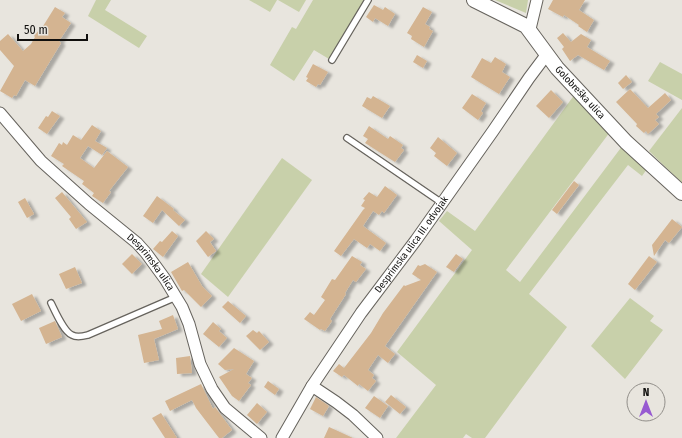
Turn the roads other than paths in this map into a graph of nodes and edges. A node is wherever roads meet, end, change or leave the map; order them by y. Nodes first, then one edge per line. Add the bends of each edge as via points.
1 (368, 0) edge
2 (474, 0) edge
3 (537, 0) edge
4 (530, 29) junction
5 (547, 54) junction
6 (332, 60) dead end
7 (0, 113) edge
8 (347, 138) dead end
9 (682, 193) edge
10 (442, 203) junction
11 (176, 297) junction
12 (51, 303) dead end
13 (312, 386) junction
14 (261, 438) edge
15 (282, 438) edge
16 (377, 438) edge

1 - 6 lane
2 - 4 street, Golobreška ulica
3 - 4 street
4 - 5 street, Golobreška ulica
5 - 9 street, Golobreška ulica via 626,142
5 - 10 street, Desprimska ulica III. odvojak
7 - 11 street, Desprimska ulica via 41,161 137,243 157,267
8 - 10 lane
10 - 13 street, Desprimska ulica III. odvojak via 361,313
11 - 12 lane via 88,335 80,336 73,336 67,331
11 - 14 street, Desprimska ulica via 189,324 200,364 212,389 225,408
13 - 15 street, Desprimska ulica III. odvojak
13 - 16 street via 353,415

